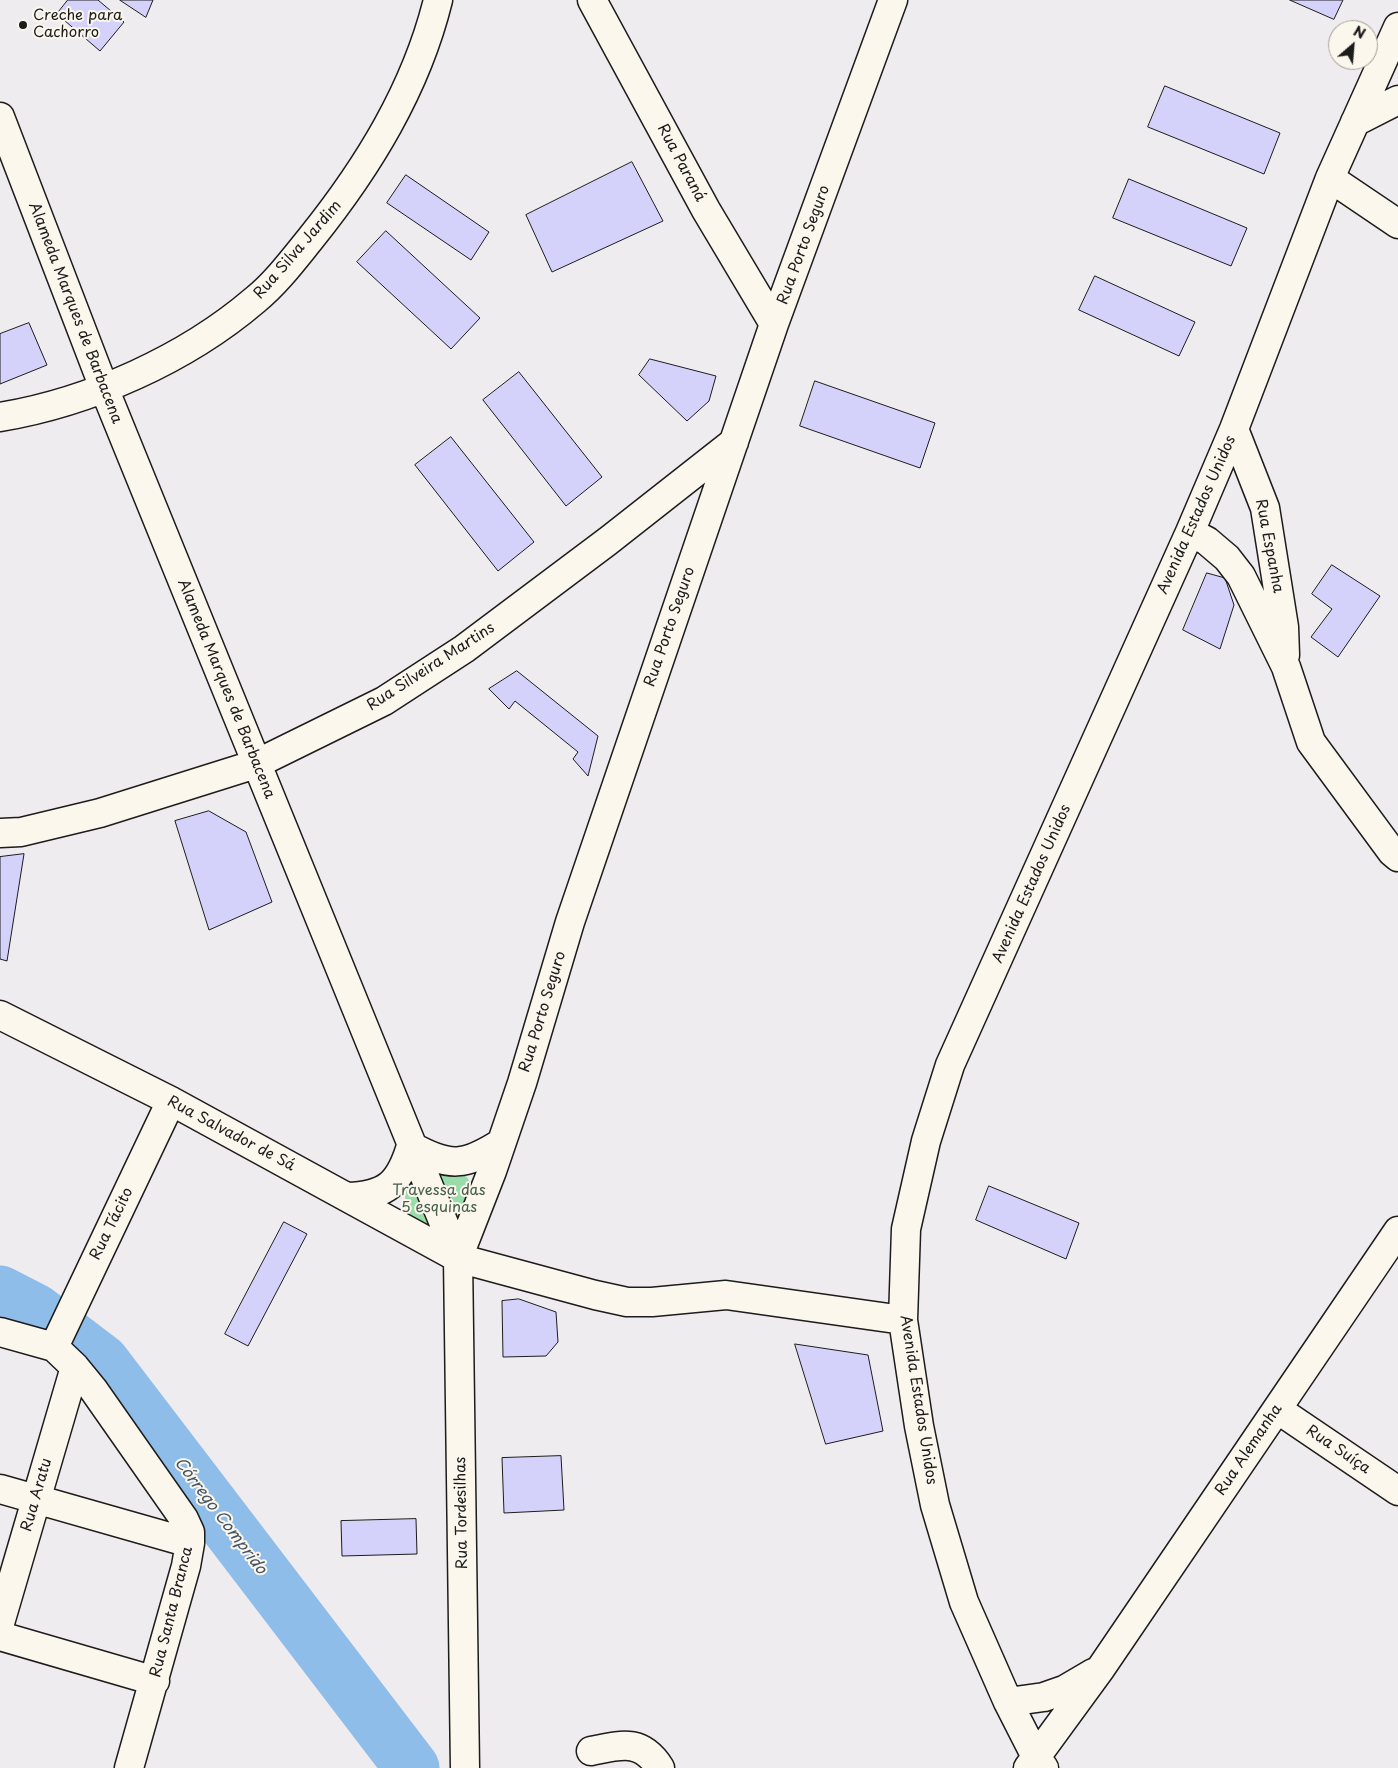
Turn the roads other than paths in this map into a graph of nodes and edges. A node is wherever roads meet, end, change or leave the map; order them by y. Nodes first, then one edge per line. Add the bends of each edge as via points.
1 (438, 0) edge
2 (592, 0) edge
3 (893, 0) edge
4 (1398, 27) edge
5 (1398, 100) edge
6 (0, 117) edge
7 (1355, 122) junction
8 (1330, 178) junction
9 (1398, 224) edge
10 (774, 324) junction
11 (104, 388) junction
12 (0, 417) edge
13 (1234, 429) junction
14 (734, 442) junction
15 (1190, 532) junction
16 (1286, 667) junction
17 (256, 764) junction
18 (0, 833) edge
19 (1398, 857) edge
20 (0, 1015) edge
21 (171, 1101) junction
22 (501, 1142) junction
23 (411, 1146) junction
24 (347, 1197) junction
25 (1398, 1231) edge
26 (458, 1258) junction
27 (903, 1320) junction
28 (0, 1332) edge
29 (58, 1336) junction
30 (75, 1367) junction
31 (1277, 1408) junction
32 (0, 1489) edge
33 (1398, 1491) edge
34 (36, 1499) junction
35 (190, 1542) junction
36 (0, 1623) edge
37 (0, 1636) edge
38 (1101, 1668) junction
39 (155, 1681) junction
40 (1008, 1702) junction
41 (591, 1751) dead end
42 (1036, 1764) edge
43 (130, 1768) edge
44 (465, 1768) edge
45 (660, 1768) edge

1 - 11 street, Rua Silva Jardim via 417,66 385,132 334,210 290,263 257,299 204,338
2 - 10 street, Rua Paraná via 706,210
3 - 10 street, Rua Porto Seguro
4 - 7 street, Avenida Estados Unidos
5 - 7 street
6 - 11 street, Alameda Marques de Barbacena
7 - 8 street, Avenida Estados Unidos
8 - 9 street
8 - 13 street, Avenida Estados Unidos
10 - 14 street, Rua Porto Seguro
11 - 12 street, Rua Silva Jardim via 49,406
11 - 17 street, Alameda Marques de Barbacena
13 - 15 street, Avenida Estados Unidos
13 - 16 street, Rua Espanha via 1265,508 1284,627
14 - 17 street, Rua Silveira Martins via 464,649 384,701
14 - 22 street, Rua Porto Seguro via 570,922
15 - 16 street, Rua Espanha via 1207,540 1241,576
15 - 27 street, Avenida Estados Unidos via 950,1065 926,1141 906,1229
16 - 19 street, Rua Espanha via 1311,742
17 - 18 street, Rua Silveira Martins via 100,813 21,832
17 - 23 street, Alameda Marques de Barbacena
20 - 21 street, Rua Salvador de Sá
21 - 24 street, Rua Salvador de Sá
21 - 29 street, Rua Tácito
22 - 23 street via 470,1161 450,1162
22 - 26 street, Rua Porto Seguro
23 - 24 street via 403,1169 392,1183 379,1192
23 - 26 street, Alameda Marques de Barbacena
24 - 26 street, Rua Salvador de Sá
25 - 31 street, Rua Alemanha
26 - 27 street, Rua Salvador de Sá via 627,1302 726,1294
26 - 44 street, Rua Tordesilhas
27 - 40 street, Avenida Estados Unidos via 935,1505 964,1602
28 - 29 street
29 - 30 street, Rua Santa Branca
30 - 34 street, Rua Aratu
30 - 35 street, Rua Santa Branca via 176,1506 190,1532
31 - 33 street, Rua Suíça
31 - 38 street, Rua Alemanha
32 - 34 street
34 - 35 street
34 - 36 street, Rua Aratu
35 - 39 street, Rua Santa Branca
37 - 39 street
38 - 40 street, Rua Alemanha via 1064,1690 1044,1697
38 - 42 street, Rua Alemanha
39 - 43 street, Rua Santa Branca
40 - 42 street, Avenida Estados Unidos
41 - 45 street via 625,1745 641,1749

